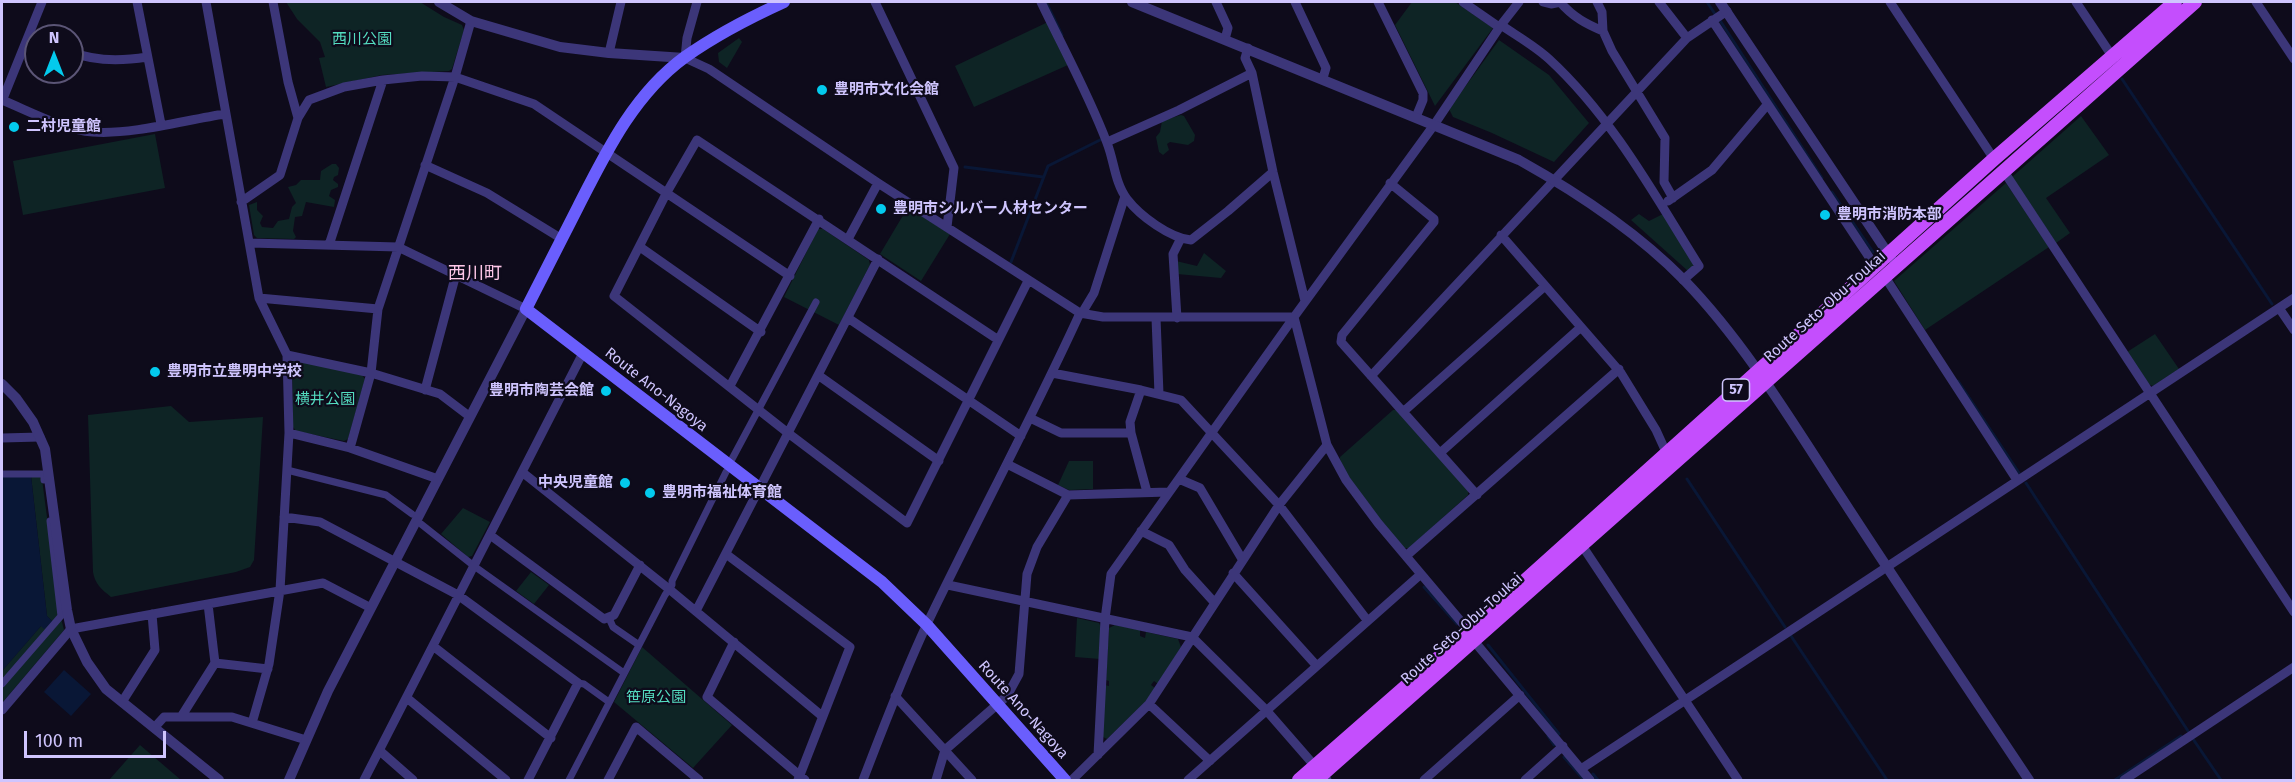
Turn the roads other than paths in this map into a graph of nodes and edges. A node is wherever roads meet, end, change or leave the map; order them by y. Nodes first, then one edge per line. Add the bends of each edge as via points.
1 (42, 2) edge
2 (137, 2) edge
3 (206, 2) edge
4 (273, 2) edge
5 (439, 2) edge
6 (621, 2) edge
7 (698, 2) edge
8 (784, 2) edge
9 (875, 2) edge
10 (1041, 2) edge
11 (1132, 2) edge
12 (1295, 2) edge
13 (1378, 2) edge
14 (1463, 2) edge
15 (1519, 2) edge
16 (1544, 2) edge
17 (1561, 2) edge
18 (1597, 2) edge
19 (1659, 2) edge
20 (1720, 2) edge
21 (1890, 2) edge
22 (2076, 2) edge
23 (2175, 2) edge
24 (2195, 2) edge
25 (2256, 2) edge
26 (1219, 3) edge
27 (1726, 11) junction
28 (1712, 20) junction
29 (471, 21) junction
30 (36, 24) edge
31 (1500, 26) junction
32 (1603, 31) junction
33 (1687, 38) junction
34 (1225, 39) junction
35 (1248, 48) junction
36 (24, 53) edge
37 (609, 53) junction
38 (84, 55) edge
39 (2112, 56) junction
40 (147, 57) junction
41 (685, 58) junction
42 (2294, 58) edge
43 (1252, 73) junction
44 (455, 77) junction
45 (1323, 78) junction
46 (383, 80) junction
47 (1637, 92) junction
48 (2, 100) edge
49 (1767, 105) junction
50 (225, 114) junction
51 (1416, 117) junction
52 (298, 118) junction
53 (161, 124) junction
54 (1606, 124) junction
55 (1434, 125) junction
56 (1107, 142) junction
57 (605, 154) junction
58 (1994, 159) junction
59 (425, 165) junction
60 (2003, 170) junction
61 (1273, 172) junction
62 (1837, 177) junction
63 (1554, 180) junction
64 (878, 183) junction
65 (1390, 183) junction
66 (1822, 187) junction
67 (667, 192) junction
68 (1125, 196) junction
69 (1673, 198) junction
70 (241, 202) junction
71 (1661, 206) junction
72 (819, 219) junction
73 (947, 227) junction
74 (1501, 235) junction
75 (1181, 238) junction
76 (562, 239) junction
77 (848, 239) junction
78 (250, 243) junction
79 (329, 245) junction
80 (398, 247) junction
81 (640, 247) junction
82 (878, 259) junction
83 (1892, 259) junction
84 (1875, 266) junction
85 (456, 274) junction
86 (790, 276) junction
87 (1885, 278) junction
88 (1683, 280) junction
89 (1028, 281) junction
90 (1544, 286) junction
91 (259, 298) junction
92 (2294, 298) edge
93 (1305, 301) junction
94 (816, 302) dead end
95 (2279, 308) junction
96 (378, 309) junction
97 (526, 309) junction
98 (1081, 313) junction
99 (1294, 317) junction
100 (848, 318) junction
101 (1156, 318) junction
102 (1177, 318) junction
103 (1581, 327) junction
104 (2294, 330) edge
105 (761, 332) junction
106 (997, 339) junction
107 (583, 353) junction
108 (287, 355) junction
109 (1618, 369) junction
110 (1757, 372) junction
111 (371, 373) junction
112 (1052, 373) junction
113 (818, 375) junction
114 (1371, 376) junction
115 (2, 384) edge
116 (1766, 384) junction
117 (730, 386) junction
118 (425, 390) junction
119 (1141, 390) junction
120 (2149, 393) junction
121 (1159, 394) junction
122 (969, 399) junction
123 (759, 409) junction
124 (1403, 412) junction
125 (469, 416) junction
126 (1030, 418) junction
127 (289, 433) junction
128 (788, 433) junction
129 (1131, 433) junction
130 (1211, 433) junction
131 (1021, 436) junction
132 (40, 437) junction
133 (2, 438) edge
134 (1327, 446) junction
135 (350, 448) junction
136 (1666, 452) junction
137 (1440, 453) junction
138 (732, 459) dead end
139 (939, 461) junction
140 (1007, 464) junction
141 (287, 470) junction
142 (522, 472) junction
143 (726, 472) dead end
144 (2, 474) edge
145 (438, 479) junction
146 (1179, 479) junction
147 (2018, 480) junction
148 (759, 488) junction
149 (1147, 492) junction
150 (1168, 492) junction
151 (1068, 495) junction
152 (1477, 495) junction
153 (1279, 505) junction
154 (412, 514) dead end
155 (284, 517) junction
156 (421, 524) dead end
157 (1141, 531) junction
158 (490, 535) junction
159 (1581, 544) junction
160 (726, 554) junction
161 (1406, 556) junction
162 (1242, 559) junction
163 (395, 563) junction
164 (640, 565) junction
165 (474, 566) junction
166 (1887, 567) junction
167 (1233, 573) junction
168 (1421, 574) junction
169 (948, 585) junction
170 (669, 589) junction
171 (280, 590) junction
172 (458, 596) junction
173 (1024, 601) junction
174 (1214, 602) junction
175 (208, 604) junction
176 (371, 608) junction
177 (696, 611) junction
178 (2294, 612) edge
179 (152, 614) junction
180 (609, 618) junction
181 (1105, 619) junction
182 (1368, 620) junction
183 (927, 625) junction
184 (71, 629) junction
185 (1471, 636) junction
186 (1192, 637) junction
187 (734, 642) junction
188 (639, 645) junction
189 (433, 646) junction
190 (215, 663) junction
191 (1316, 665) junction
192 (2294, 667) edge
193 (267, 669) junction
194 (624, 673) junction
195 (578, 683) junction
196 (2, 684) edge
197 (1520, 695) junction
198 (895, 696) junction
199 (407, 698) junction
200 (1685, 700) junction
201 (122, 702) junction
202 (609, 702) junction
203 (998, 704) junction
204 (1149, 704) junction
205 (2, 710) edge
206 (1266, 710) junction
207 (822, 716) junction
208 (181, 717) junction
209 (252, 723) junction
210 (154, 728) junction
211 (551, 738) junction
212 (306, 740) junction
213 (1563, 746) junction
214 (945, 750) junction
215 (380, 751) junction
216 (1098, 755) junction
217 (1210, 761) junction
218 (1581, 769) junction
219 (1320, 775) edge
220 (801, 779) edge
221 (219, 780) edge
222 (289, 780) edge
223 (364, 780) edge
224 (413, 780) edge
225 (506, 780) edge
226 (528, 780) edge
227 (568, 780) edge
228 (608, 780) edge
229 (699, 780) edge
230 (863, 780) edge
231 (936, 780) edge
232 (972, 780) edge
233 (1065, 780) edge
234 (1072, 780) edge
235 (1188, 780) edge
236 (1299, 780) edge
237 (1424, 780) edge
238 (1525, 780) edge
239 (1590, 780) edge
240 (1738, 780) edge
241 (2029, 780) edge
242 (2124, 780) edge

1 - 30 street
2 - 40 street
3 - 50 street
4 - 52 street
5 - 29 street
6 - 37 street
7 - 41 street
8 - 41 main road
9 - 73 street via 954,168
10 - 56 street
11 - 34 street
12 - 45 street via 1326,68
13 - 51 street via 1422,93
14 - 31 street
15 - 31 street
16 - 17 street
17 - 32 street via 1582,22
18 - 32 street
19 - 33 street
20 - 27 street
21 - 58 street
22 - 39 street
23 - 39 main road, Route Seto-Obu-Toukai / 57
24 - 60 main road, Route Seto-Obu-Toukai / 57
25 - 42 street
26 - 34 street via 1228,27
27 - 28 street
27 - 62 street
28 - 33 street
28 - 49 street
29 - 37 street via 560,47
29 - 44 street
31 - 54 street via 1547,57 1577,86
31 - 55 street
32 - 47 street
33 - 47 street
34 - 35 street
35 - 43 street via 1245,58
35 - 45 street
36 - 48 street
37 - 41 street
38 - 40 street via 102,60
39 - 58 main road, Route Seto-Obu-Toukai / 57
40 - 53 street
41 - 57 main road via 644,96
41 - 64 street via 709,69
43 - 56 street
43 - 61 street
44 - 46 street
44 - 57 street via 534,104
44 - 59 street
45 - 51 street
46 - 52 street via 344,87 309,100
46 - 79 street
47 - 54 street
47 - 69 street via 1665,138 1664,182
48 - 53 street via 92,132 124,132
49 - 66 street
49 - 69 street via 1712,170
50 - 53 street
50 - 70 street
51 - 55 street
52 - 70 street via 280,175
54 - 63 street
54 - 71 street
55 - 63 street via 1519,160
55 - 65 street
56 - 68 street
57 - 67 street
57 - 76 main road
58 - 83 main road, Route Seto-Obu-Toukai / 57
59 - 76 street via 488,193
59 - 80 street
60 - 83 main road, Route Seto-Obu-Toukai / 57
60 - 120 street
61 - 75 street via 1191,240
61 - 93 street
62 - 66 street
62 - 83 street
63 - 74 street
63 - 88 street via 1605,213
64 - 73 street
64 - 77 street
65 - 93 street
65 - 114 street via 1434,222 1342,335 1341,342
66 - 84 street
67 - 72 street via 697,140
67 - 81 street
67 - 86 street
68 - 75 street via 1154,224
68 - 98 street via 1094,293
69 - 71 street
70 - 78 street
71 - 88 street via 1699,266
72 - 77 street
72 - 86 street
73 - 89 street
74 - 90 street
74 - 114 street
75 - 102 street via 1173,254
76 - 97 main road
77 - 82 street
78 - 79 street
78 - 91 street
79 - 80 street
80 - 85 street
80 - 96 street
81 - 105 street
81 - 117 street via 614,296
82 - 100 street
82 - 106 street
83 - 84 main road, Route Seto-Obu-Toukai / 57
83 - 87 main road, Route Seto-Obu-Toukai / 57
84 - 110 main road, Route Seto-Obu-Toukai / 57
85 - 97 street
85 - 118 street
86 - 105 street
87 - 116 main road, Route Seto-Obu-Toukai / 57
87 - 147 street
88 - 110 street
89 - 98 street
89 - 106 street
90 - 103 street
90 - 124 street
91 - 96 street
91 - 108 street
92 - 95 street
93 - 99 street
94 - 123 street
95 - 104 street
95 - 120 street
96 - 111 street
97 - 107 main road, Route Ano-Nagoya
97 - 125 street
98 - 101 street
98 - 112 street
99 - 102 street
99 - 130 street
99 - 134 street
100 - 113 street
100 - 122 street
101 - 102 street
101 - 121 street
103 - 109 street
103 - 137 street
105 - 117 street
106 - 122 street
107 - 142 street
107 - 148 main road, Route Ano-Nagoya
108 - 111 street
108 - 127 street
109 - 136 street
109 - 152 street
110 - 116 street
110 - 136 main road, Route Seto-Obu-Toukai / 57
111 - 118 street
111 - 135 street
112 - 119 street
112 - 126 street
113 - 128 street
113 - 139 street
114 - 124 street
115 - 132 street via 16,398
116 - 159 main road, Route Seto-Obu-Toukai / 57
116 - 166 street
117 - 123 street
118 - 125 street via 440,394
119 - 121 street
119 - 129 street via 1130,422
120 - 147 street
120 - 178 street
121 - 130 street via 1181,400
122 - 131 street
122 - 139 street
123 - 128 street
123 - 138 street
124 - 137 street
125 - 145 street
126 - 129 street via 1061,433
126 - 131 street
127 - 135 street
127 - 141 street
128 - 139 street via 907,523
128 - 148 street
129 - 149 street
130 - 146 street
130 - 153 street
131 - 140 street
132 - 133 street
132 - 184 street via 49,467
134 - 153 street
134 - 161 street via 1346,480
135 - 145 street
136 - 185 main road, Route Seto-Obu-Toukai / 57
137 - 152 street
140 - 151 street
140 - 169 street
141 - 154 street via 386,495
141 - 155 street
142 - 158 street
142 - 164 street
143 - 170 street
144 - 196 street via 44,474 61,616
145 - 163 street
146 - 150 street
146 - 162 street via 1200,488
147 - 166 street
148 - 160 street
148 - 183 main road, Route Ano-Nagoya via 882,582
149 - 150 street
149 - 151 street
150 - 157 street
151 - 173 street via 1037,547 1027,574
152 - 161 street
153 - 162 street
153 - 182 street
155 - 163 street via 320,522
155 - 171 street
156 - 165 street
157 - 174 street via 1169,545
157 - 181 street via 1111,574
158 - 165 street
158 - 180 street via 604,619
159 - 185 main road, Route Seto-Obu-Toukai / 57
159 - 200 street
160 - 177 street
160 - 207 street via 850,647
161 - 168 street
162 - 167 street
163 - 172 street
163 - 176 street
164 - 170 street
164 - 180 street
165 - 172 street
165 - 194 street
166 - 200 street
166 - 241 street
167 - 174 street
167 - 191 street
168 - 182 street
168 - 185 street
169 - 173 street
169 - 183 street
170 - 177 street
170 - 188 street
171 - 175 street
171 - 176 street via 323,583
171 - 193 street
172 - 189 street
172 - 195 street
173 - 181 street
173 - 203 street via 1019,674
174 - 186 street
175 - 179 street
175 - 190 street
176 - 212 street
177 - 187 street
179 - 184 street
179 - 201 street via 155,650
180 - 188 street via 613,627
181 - 186 street
181 - 216 street
182 - 191 street
183 - 198 street
183 - 203 main road, Route Ano-Nagoya
184 - 201 street via 87,662 106,689
184 - 205 street
185 - 197 street
185 - 219 main road, Route Seto-Obu-Toukai / 57
186 - 204 street
186 - 206 street
187 - 207 street
187 - 220 street via 707,697
188 - 194 street
189 - 199 street
189 - 211 street
190 - 193 street
190 - 208 street
191 - 206 street
192 - 242 street
193 - 209 street
194 - 202 street
195 - 202 street
195 - 211 street
197 - 213 street
197 - 237 street
198 - 214 street
198 - 230 street
199 - 215 street
199 - 225 street
200 - 218 street
200 - 240 street
201 - 210 street
202 - 227 street
203 - 214 street
203 - 233 main road, Route Ano-Nagoya
204 - 216 street
204 - 217 street
206 - 217 street
206 - 219 street
207 - 220 street
208 - 209 street via 232,717
208 - 210 street via 164,717
209 - 212 street
210 - 221 street
211 - 226 street
212 - 222 street
213 - 218 street
213 - 238 street
214 - 231 street
214 - 232 street
215 - 223 street
215 - 224 street
216 - 234 street
217 - 235 street
218 - 239 street
219 - 236 main road, Route Seto-Obu-Toukai / 57
228 - 229 street via 636,727

